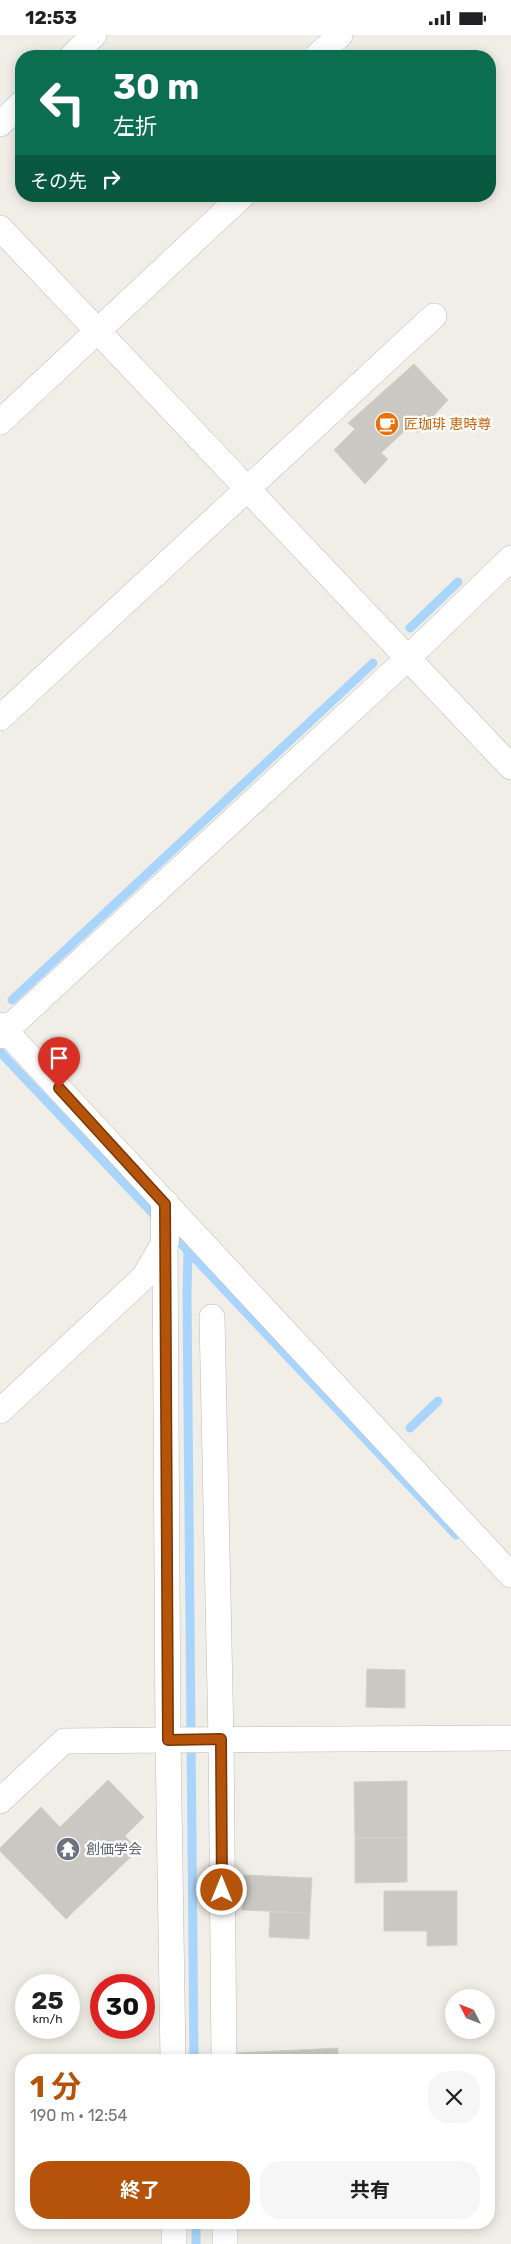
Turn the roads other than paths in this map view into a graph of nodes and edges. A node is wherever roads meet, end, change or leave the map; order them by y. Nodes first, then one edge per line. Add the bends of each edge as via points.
1 (94, 35) edge
2 (340, 35) edge
3 (78, 50) edge
4 (324, 50) edge
5 (15, 110) edge
6 (0, 124) edge
7 (236, 202) edge
8 (0, 228) edge
9 (434, 316) dead end
10 (97, 330) junction
11 (0, 422) edge
12 (247, 489) junction
13 (511, 558) edge
14 (408, 658) junction
15 (0, 718) edge
16 (511, 767) edge
17 (2, 1030) edge
18 (165, 1204) junction
19 (165, 1241) junction
20 (212, 1317) dead end
21 (0, 1411) edge
22 (511, 1575) edge
23 (511, 1738) edge
24 (221, 1739) junction
25 (168, 1740) junction
26 (0, 1801) edge
27 (173, 2054) edge
28 (224, 2054) edge
29 (174, 2229) edge
30 (225, 2229) edge
31 (174, 2244) edge
32 (225, 2244) edge

1 - 3 street
2 - 4 street
5 - 6 street
7 - 10 street
8 - 10 street
9 - 12 street
10 - 11 street
10 - 12 street
12 - 14 street
12 - 15 street
13 - 14 street
14 - 16 street
14 - 17 street
17 - 18 street
18 - 19 street
18 - 22 street
19 - 21 street via 144,1277
19 - 25 street
20 - 24 street
23 - 24 street
24 - 25 street
24 - 28 street
25 - 26 street via 64,1741
25 - 27 street
29 - 31 street
30 - 32 street

